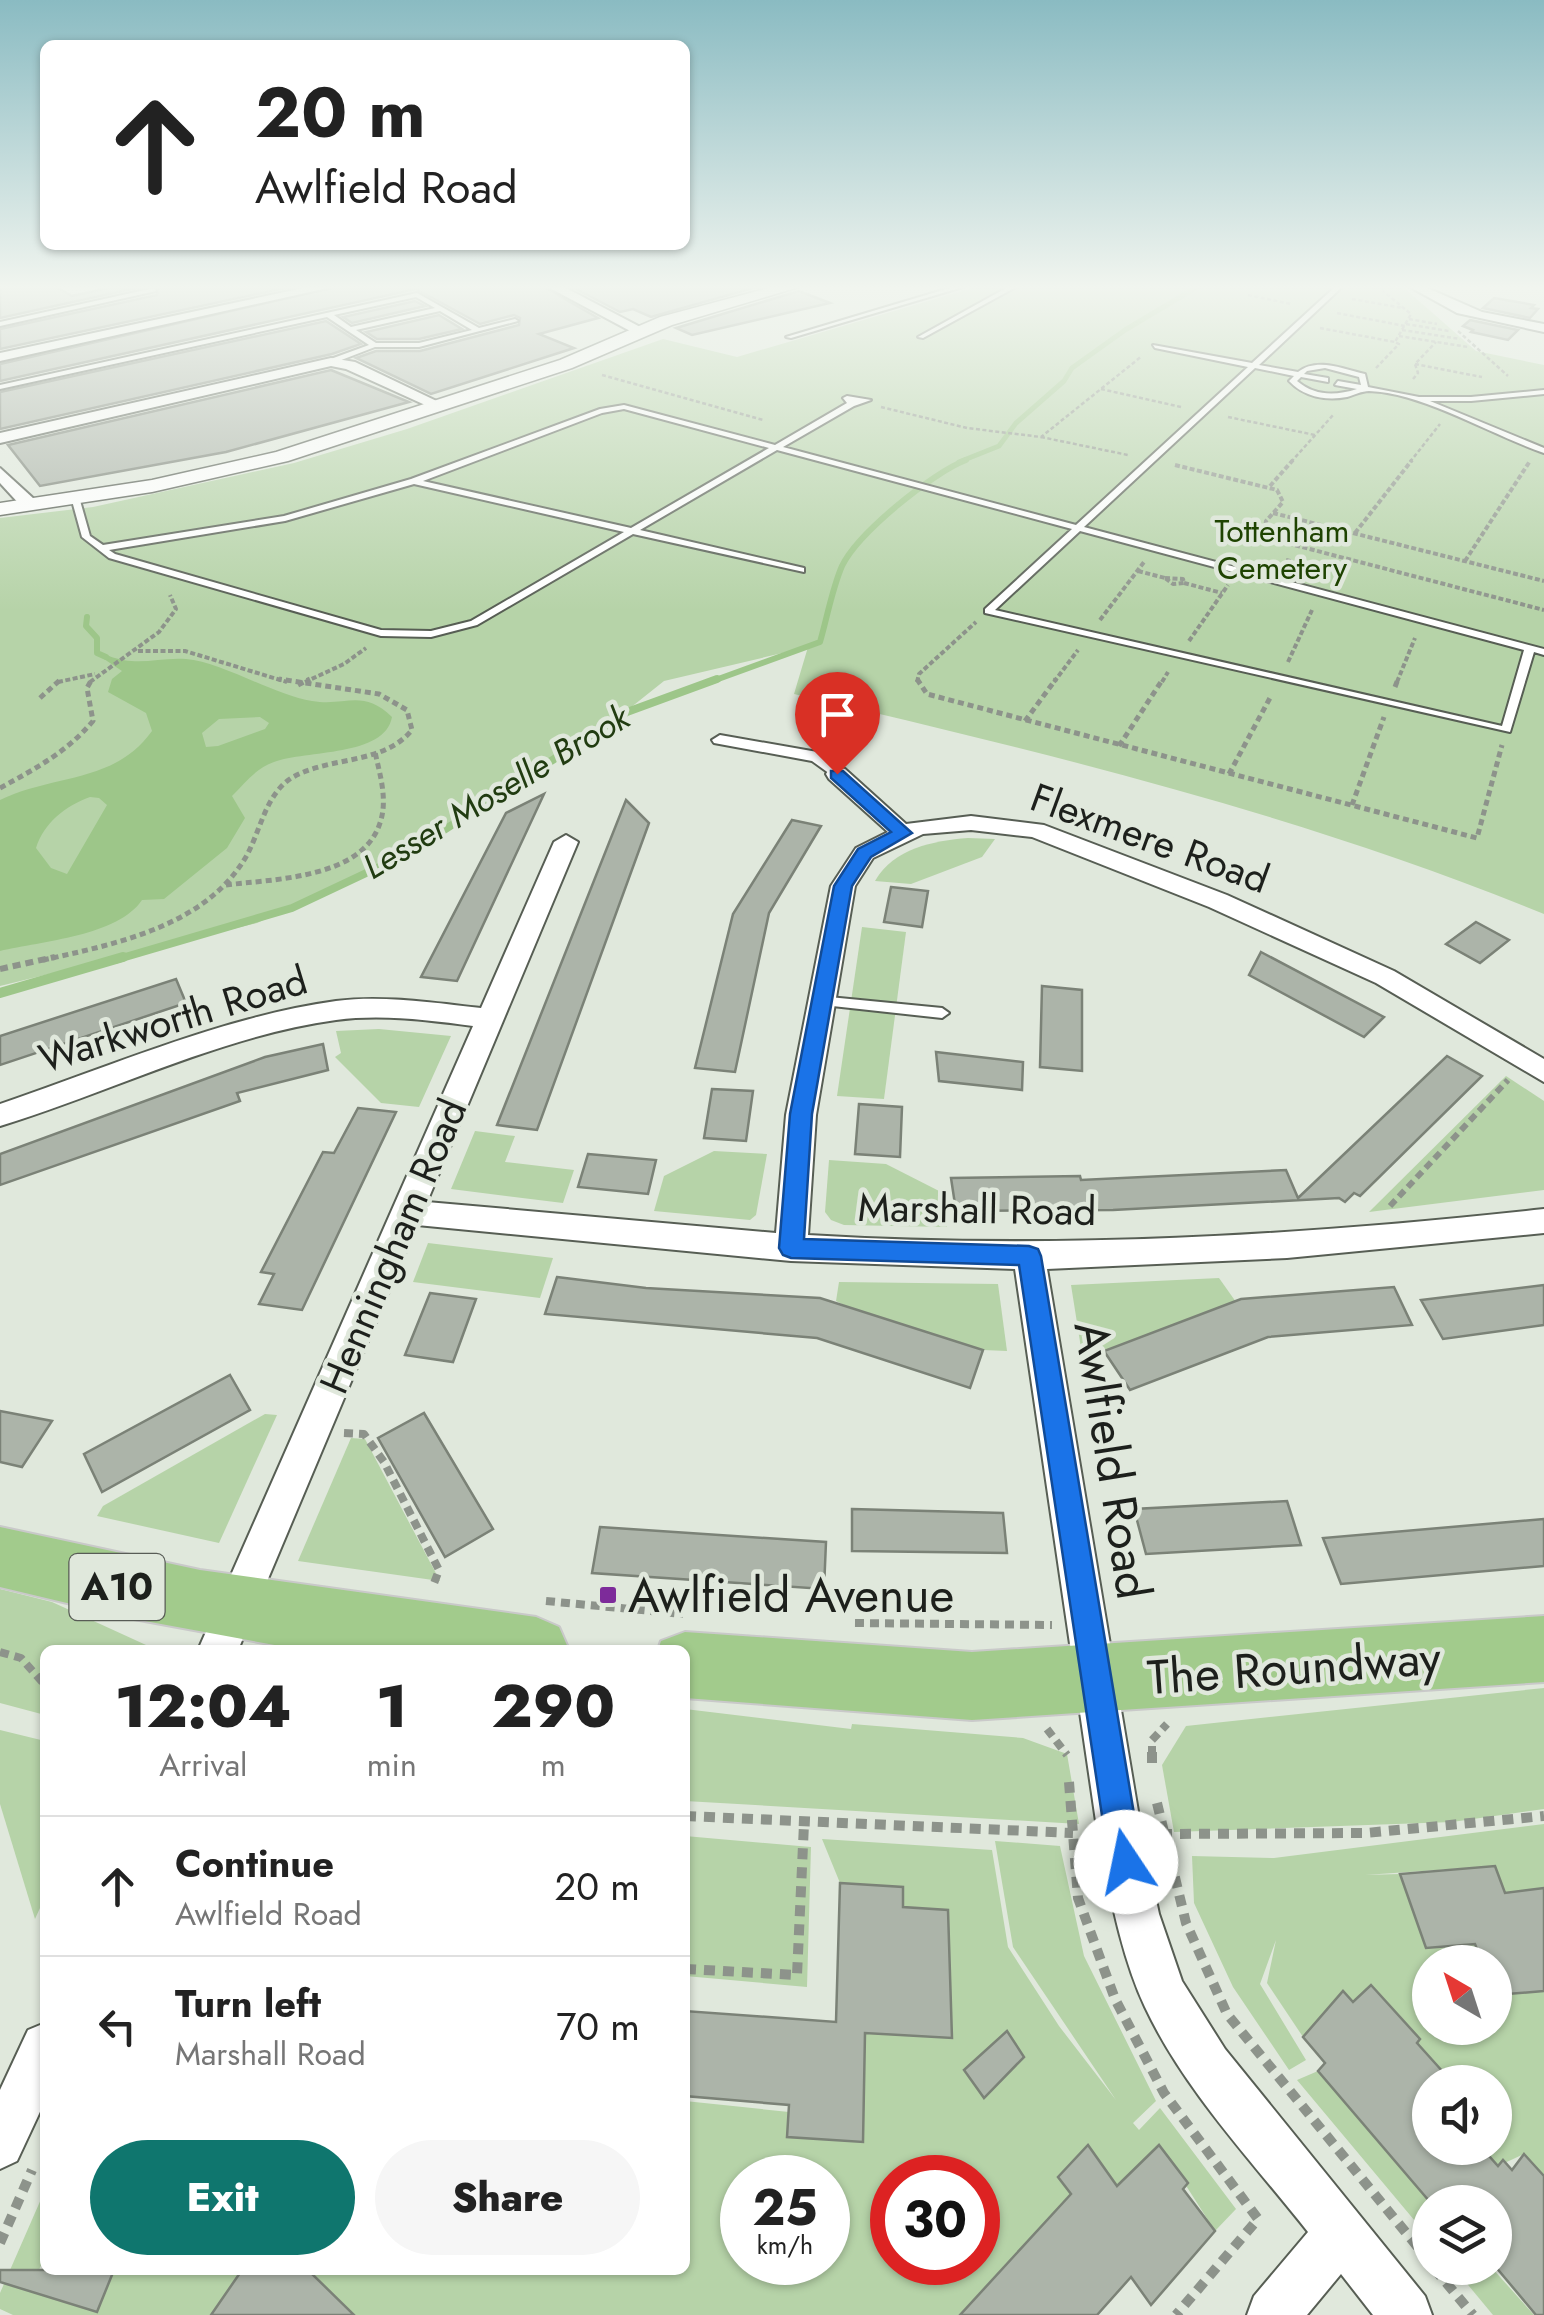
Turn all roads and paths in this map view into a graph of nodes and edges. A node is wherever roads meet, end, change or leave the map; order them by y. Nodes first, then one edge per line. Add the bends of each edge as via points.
1 (187, 395) edge
2 (415, 395) edge
3 (472, 395) edge
4 (675, 395) edge
5 (1093, 395) edge
6 (1224, 395) edge
7 (1347, 395) edge
8 (1403, 395) edge
9 (1492, 395) edge
10 (1419, 398) junction
11 (865, 403) joint
12 (439, 406) junction
13 (1450, 412) junction
14 (802, 431) junction
15 (1041, 437) junction
16 (0, 438) edge
17 (777, 446) junction
18 (1541, 450) edge
19 (1154, 461) junction
20 (0, 473) edge
21 (414, 481) junction
22 (1270, 486) junction
23 (75, 497) junction
24 (28, 503) junction
25 (0, 508) edge
26 (1273, 512) junction
27 (1078, 528) junction
28 (631, 531) junction
29 (1355, 533) junction
30 (1286, 544) junction
31 (108, 552) junction
32 (1286, 560) dead end
33 (1294, 561) dead end
34 (1465, 561) junction
35 (1301, 564) dead end
36 (801, 570) dead end
37 (1138, 571) dead end
38 (1544, 581) edge
39 (1222, 593) dead end
40 (1544, 610) edge
41 (988, 611) junction
42 (1530, 648) junction
43 (138, 651) junction
44 (1544, 652) edge
45 (360, 654) dead end
46 (96, 674) junction
47 (298, 685) junction
48 (40, 698) dead end
49 (1506, 730) junction
50 (720, 740) dead end
51 (375, 752) junction
52 (837, 774) joint
53 (0, 788) edge
54 (903, 833) junction
55 (566, 842) dead end
56 (224, 885) junction
57 (0, 968) edge
58 (819, 1002) junction
59 (942, 1013) dead end
60 (492, 1018) junction
61 (1535, 1066) edge
62 (0, 1115) edge
63 (408, 1212) junction
64 (1544, 1221) edge
65 (1355, 1244) junction
66 (791, 1248) junction
67 (1029, 1256) junction
68 (313, 1432) junction
69 (0, 1558) edge
70 (415, 1585) dead end
71 (432, 1588) junction
72 (451, 1590) dead end
73 (835, 1623) dead end
74 (530, 1624) edge
75 (227, 1630) edge
76 (690, 1640) edge
77 (1544, 1649) edge
78 (0, 1652) edge
79 (1093, 1653) junction
80 (40, 1680) edge
81 (1169, 1722) dead end
82 (1025, 1724) dead end
83 (1152, 1780) dead end
84 (1156, 1798) dead end
85 (690, 1816) edge
86 (1544, 1816) edge
87 (804, 1824) junction
88 (1119, 1834) junction
89 (690, 1968) edge
90 (40, 2067) edge
91 (19, 2151) edge
92 (1340, 2233) junction
93 (1412, 2241) edge
94 (0, 2243) edge
95 (1448, 2285) edge
96 (1176, 2315) edge
97 (1274, 2315) edge
98 (1406, 2315) edge
99 (1473, 2315) edge

1 - 16 street
2 - 12 street
3 - 12 street
4 - 14 path
5 - 15 path
6 - 19 lane
7 - 22 path
8 - 10 lane
9 - 10 lane
10 - 13 lane
11 - 14 lane
11 - 15 path
12 - 23 street via 281,457
13 - 18 lane
13 - 29 path
14 - 17 lane
15 - 19 path
17 - 21 lane via 636,408 612,408
17 - 27 lane
17 - 28 lane
18 - 34 path
19 - 22 path
19 - 27 lane
20 - 24 street
21 - 28 lane
21 - 31 lane via 285,518
22 - 26 path via 1283,497
23 - 24 street
23 - 31 lane via 86,537
24 - 25 street
26 - 29 path
26 - 30 path via 1266,532
27 - 41 lane
27 - 42 lane
28 - 31 lane via 474,623 417,635 381,633
28 - 36 lane
29 - 34 path
30 - 33 path
30 - 40 path
31 - 43 path via 118,572 174,597 172,618
32 - 35 path, bridge
34 - 38 path
37 - 39 path
41 - 49 lane
41 - 49 path via 919,674 919,688 1477,838
42 - 44 lane
42 - 49 lane
43 - 46 path
43 - 47 path via 184,651
45 - 47 path
46 - 48 path via 61,679
46 - 53 path via 86,688 93,721 82,735 62,754
47 - 51 path via 379,694 402,705 411,716 407,739
50 - 52 street via 817,757
51 - 56 path via 316,767 282,786
51 - 56 path via 384,779 381,810 371,843 358,858
52 - 54 street
54 - 58 street, Flexmere Road via 864,853 843,886
54 - 61 street, Flexmere Road via 971,823 1036,830 1385,976
55 - 60 street, Henningham Road
56 - 57 path via 154,928
58 - 59 lane
58 - 66 street, Flexmere Road via 801,1114
60 - 62 street, Warkworth Road via 339,1010 268,1023
60 - 63 street, Henningham Road
61 - 65 path
63 - 66 street, Marshall Road
63 - 68 street, Henningham Road
64 - 65 street, Marshall Road
65 - 67 street, Marshall Road
66 - 67 street, Marshall Road
67 - 79 street, Awlfield Road
68 - 71 path via 364,1434 439,1570
68 - 75 street, Henningham Road
69 - 75 highway, A10 via 101,1584
70 - 71 path
71 - 72 path
73 - 79 path
74 - 75 highway, A10
74 - 76 path
76 - 79 highway, The Roundway via 972,1686
77 - 79 highway, The Roundway
78 - 80 path via 20,1658
79 - 88 street
81 - 83 path via 1152,1740
82 - 88 path via 1044,1726
84 - 88 path
85 - 87 path
86 - 88 path via 1366,1833
87 - 88 path
87 - 89 path via 797,1976
88 - 92 street via 1164,1992 1208,2066
88 - 93 path via 1186,1923 1227,2014
88 - 96 path via 1078,1898 1116,1999 1164,2093 1258,2218
90 - 91 street
91 - 94 path
92 - 97 street
92 - 98 street
95 - 99 path

